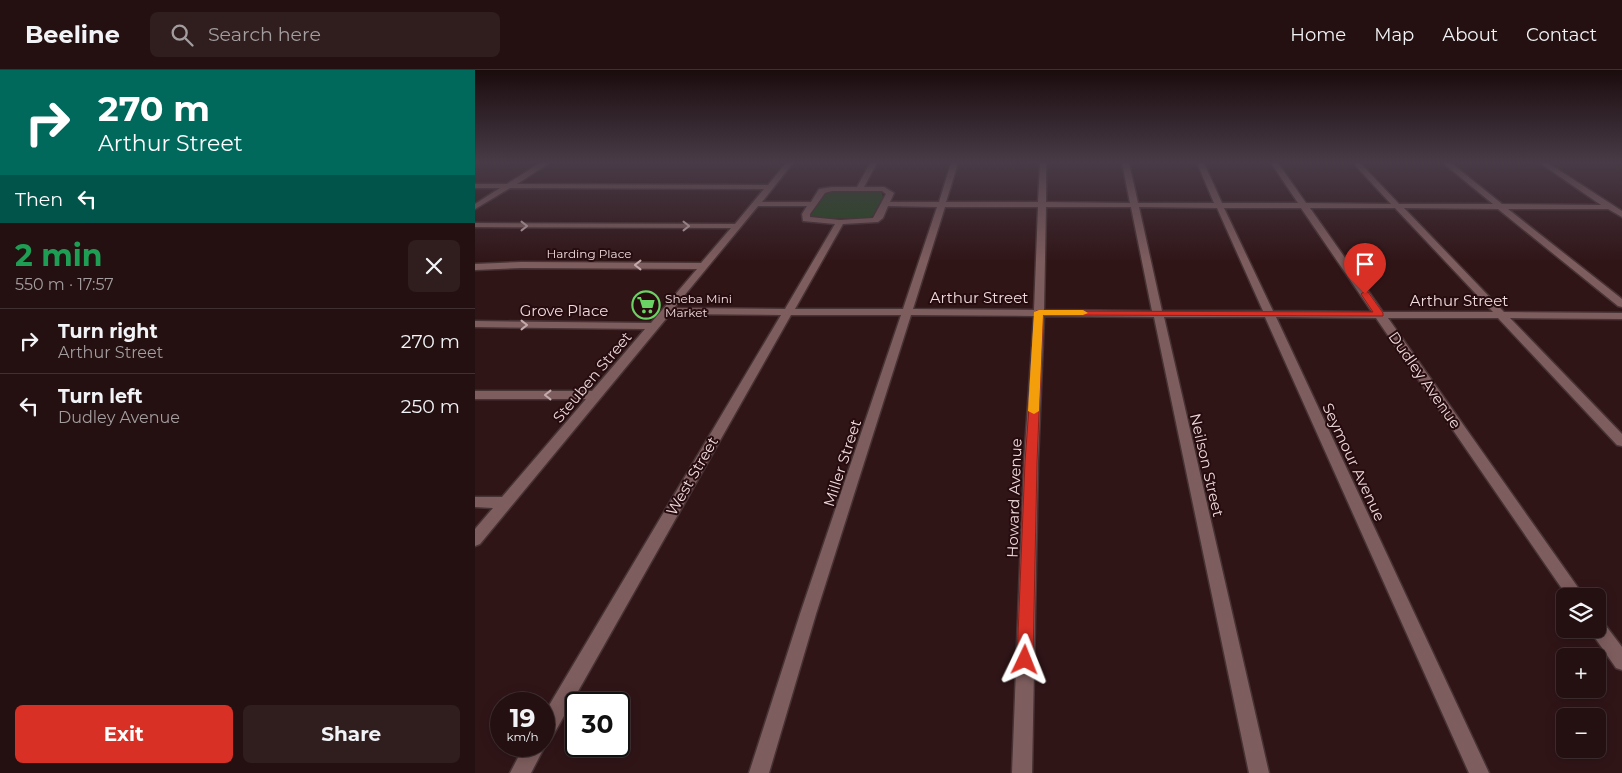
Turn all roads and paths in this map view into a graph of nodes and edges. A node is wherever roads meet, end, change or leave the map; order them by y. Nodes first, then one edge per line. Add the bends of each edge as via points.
1 (493, 196) edge
2 (763, 196) edge
3 (819, 196) edge
4 (889, 196) edge
5 (945, 196) edge
6 (1042, 196) edge
7 (1132, 196) edge
8 (1214, 196) edge
9 (1296, 196) edge
10 (1387, 196) edge
11 (1486, 196) edge
12 (1592, 196) edge
13 (756, 204) junction
14 (813, 204) junction
15 (885, 204) junction
16 (942, 205) junction
17 (1042, 205) junction
18 (1134, 205) junction
19 (1219, 206) junction
20 (1303, 206) junction
21 (1397, 206) junction
22 (475, 207) edge
23 (1500, 207) junction
24 (1609, 207) junction
25 (1622, 215) edge
26 (840, 222) junction
27 (475, 226) edge
28 (738, 226) junction
29 (704, 266) junction
30 (475, 267) edge
31 (1622, 304) edge
32 (666, 311) junction
33 (788, 312) junction
34 (907, 312) junction
35 (1039, 312) junction
36 (1156, 313) junction
37 (1269, 314) junction
38 (1379, 314) junction
39 (1499, 315) junction
40 (1622, 316) edge
41 (475, 324) edge
42 (654, 326) junction
43 (475, 395) edge
44 (597, 395) junction
45 (1622, 442) edge
46 (475, 502) edge
47 (506, 503) junction
48 (475, 540) edge
49 (1570, 588) edge
50 (1605, 638) edge
51 (1622, 662) edge
52 (555, 713) edge
53 (529, 757) edge
54 (520, 773) edge
55 (759, 773) edge
56 (1022, 773) edge
57 (1259, 773) edge
58 (1479, 773) edge

1 - 22 street
2 - 13 street, Steuben Street
3 - 14 street
4 - 15 street
5 - 16 street, Miller Street
6 - 17 street, Howard Avenue
7 - 18 street, Neilson Street
8 - 19 street, Seymour Avenue
9 - 20 street, Dudley Avenue
10 - 21 street
11 - 23 street
12 - 24 street
13 - 14 street
13 - 28 street, Steuben Street
14 - 26 street via 806,220
15 - 16 street
15 - 26 street via 875,220
16 - 17 street
16 - 34 street, Miller Street
17 - 18 street
17 - 35 street, Howard Avenue
18 - 19 street
18 - 36 street, Neilson Street
19 - 20 street
19 - 37 street, Seymour Avenue
20 - 21 street
20 - 38 street, Dudley Avenue
21 - 23 street
21 - 39 street
23 - 24 street
23 - 31 street
24 - 25 street
26 - 33 street, West Street
27 -> 28 street
28 - 29 street, Steuben Street
29 -> 30 street, Harding Place
29 - 32 street, Steuben Street
32 - 33 street, Arthur Street
32 - 42 street, Steuben Street
33 - 34 street, Arthur Street
33 - 52 street, West Street
34 - 35 street, Arthur Street
34 - 55 street, Miller Street
35 - 36 street, Arthur Street
35 - 56 street, Howard Avenue via 1030,472
36 - 37 street, Arthur Street
36 - 57 street, Neilson Street
37 - 38 street, Arthur Street
37 - 58 street, Seymour Avenue
38 - 39 street, Arthur Street
38 - 49 street, Dudley Avenue
39 - 40 street, Arthur Street
39 - 45 street
41 -> 42 street, Grove Place
42 - 44 street, Steuben Street
44 -> 43 street
44 - 47 street, Steuben Street
46 - 47 street
47 - 48 street, Steuben Street
50 - 51 street
53 - 54 street

